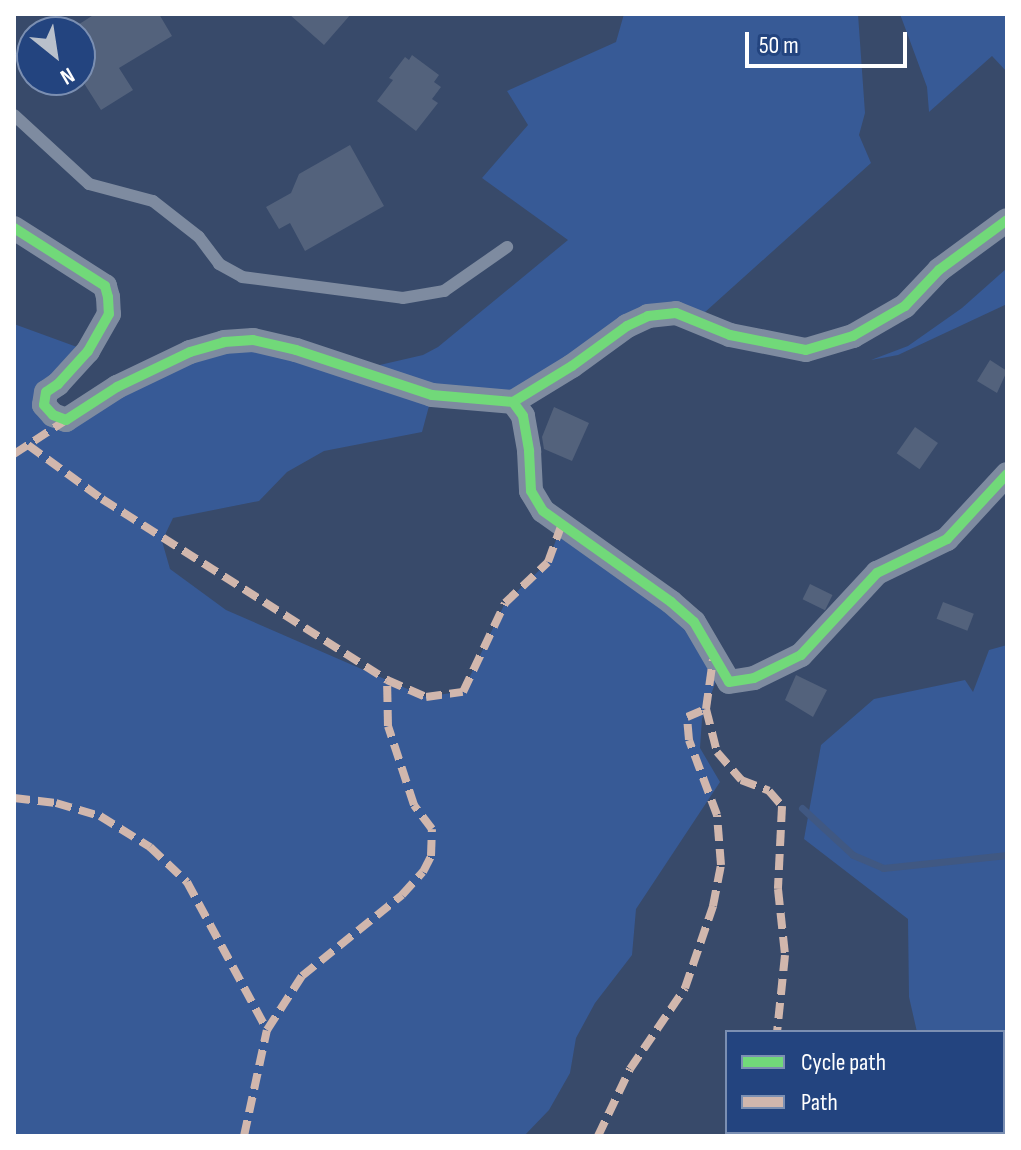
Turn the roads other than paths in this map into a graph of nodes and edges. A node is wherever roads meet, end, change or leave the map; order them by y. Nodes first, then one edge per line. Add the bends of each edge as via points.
1 (14, 115) edge
2 (1007, 220) edge
3 (14, 228) edge
4 (507, 247) dead end
5 (513, 402) junction
6 (1007, 474) edge

1 - 4 lane via 89,184 153,201 199,237 219,264 242,277 403,298 444,291
2 - 5 street via 939,270 905,306 853,336 806,350 730,335 676,313 648,316
3 - 5 street via 105,286 108,297 109,314 88,351 46,392 44,405 66,420 117,387 190,352 253,340 432,395
5 - 6 street via 523,416 531,491 543,511 694,622 729,682 754,678 801,655 877,573 947,539

